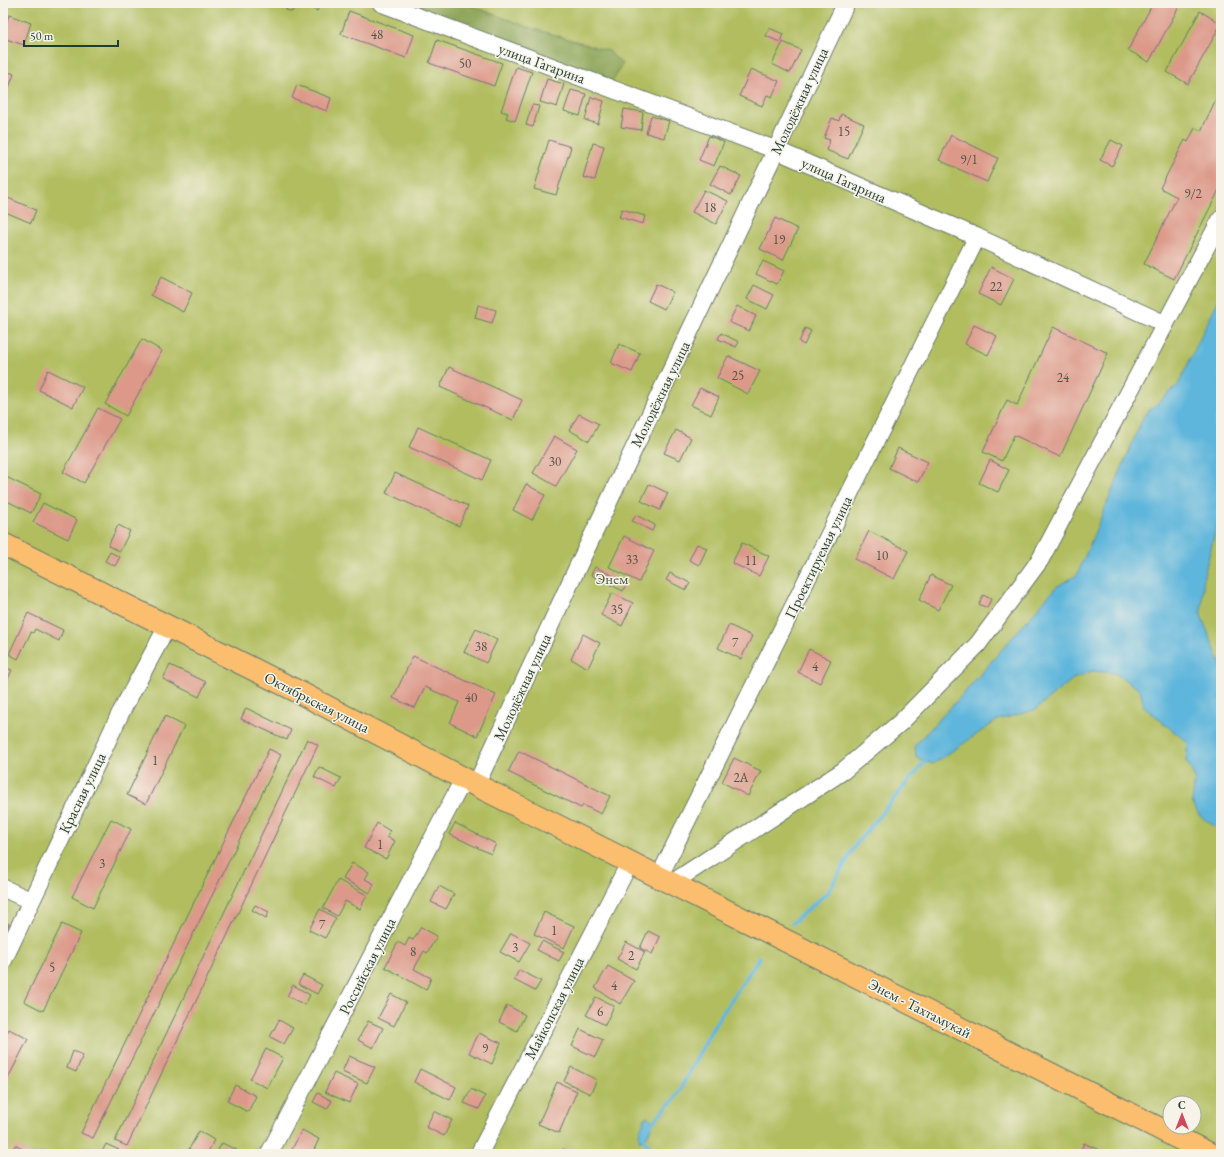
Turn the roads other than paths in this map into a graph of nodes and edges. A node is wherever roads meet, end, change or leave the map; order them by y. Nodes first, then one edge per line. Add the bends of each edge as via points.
1 (381, 3) edge
2 (846, 3) edge
3 (776, 150) junction
4 (1221, 219) edge
5 (977, 237) junction
6 (1165, 324) junction
7 (3, 544) edge
8 (166, 627) junction
9 (470, 782) junction
10 (630, 862) junction
11 (666, 880) junction
12 (3, 888) edge
13 (30, 901) junction
14 (3, 961) edge
15 (269, 1154) edge
16 (479, 1154) edge
17 (1210, 1154) edge

1 - 3 street, улица Гагарина
2 - 3 street, Молодёжная улица
3 - 5 street, улица Гагарина
3 - 9 street, Молодёжная улица via 573,576
4 - 6 street
5 - 6 street, улица Гагарина
5 - 11 street, Проектируемая улица
6 - 11 street via 1040,560 978,644 901,722 843,771
7 - 8 main road, Октябрьская улица
8 - 9 main road, Октябрьская улица via 302,694
8 - 13 street, Красная улица via 121,712
9 - 10 main road, Октябрьская улица
9 - 15 street, Российская улица
10 - 11 main road, Энем - Тахтамукай
10 - 16 street, Майкопская улица
11 - 17 main road, Энем - Тахтамукай
12 - 13 street
13 - 14 street, Красная улица

